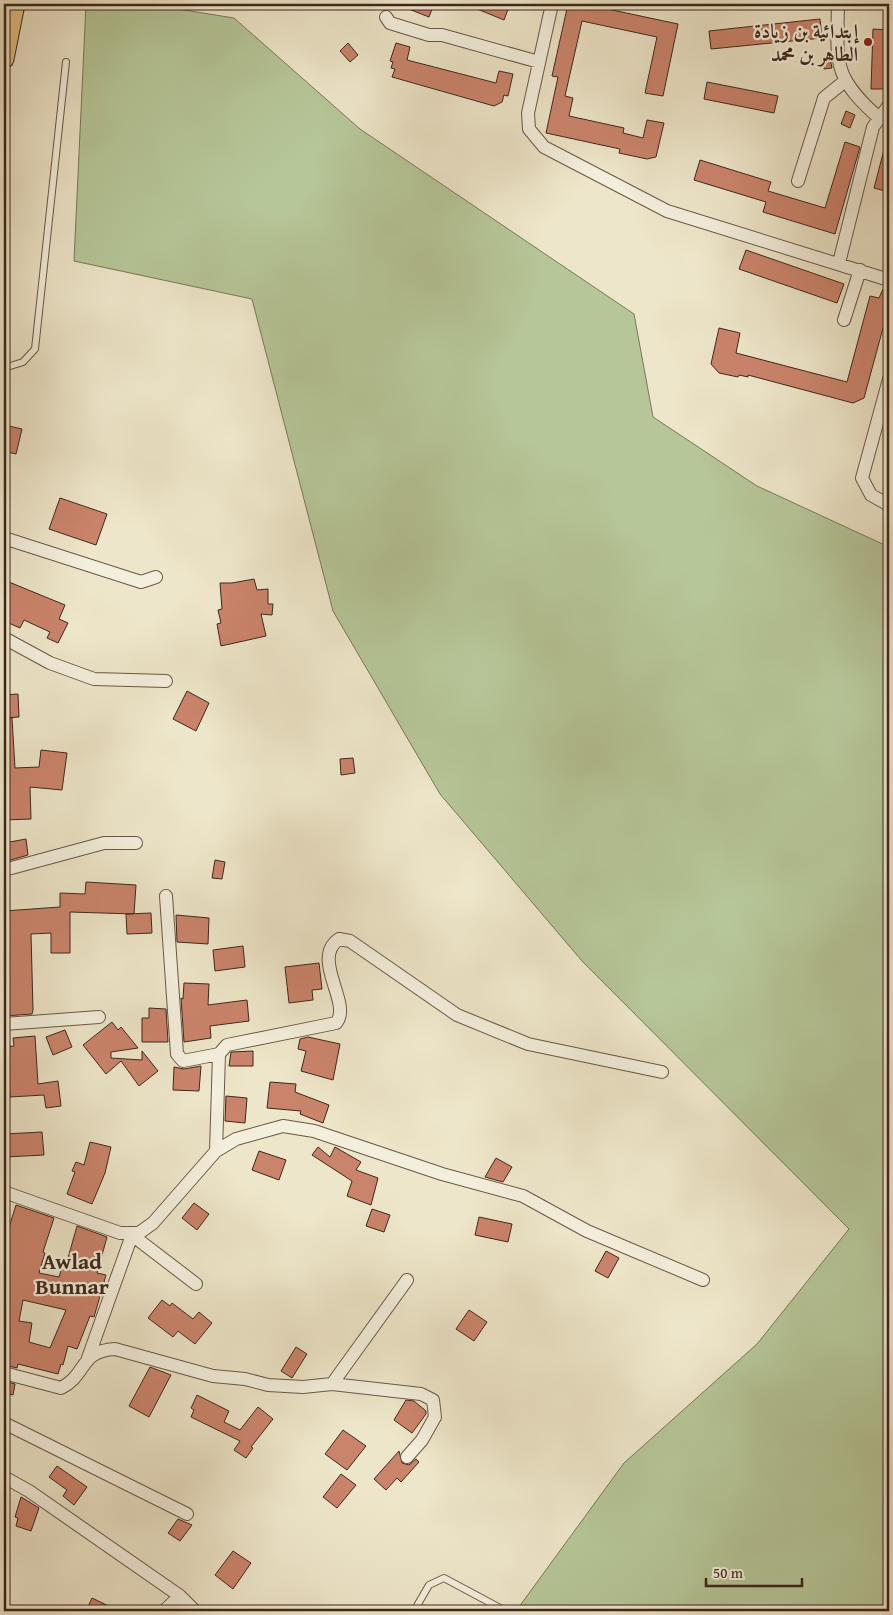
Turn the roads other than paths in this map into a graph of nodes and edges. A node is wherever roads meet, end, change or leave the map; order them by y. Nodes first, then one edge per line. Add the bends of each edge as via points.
1 (15, 4) edge
2 (552, 4) edge
3 (838, 4) edge
4 (386, 17) dead end
5 (4, 59) edge
6 (66, 62) dead end
7 (539, 62) junction
8 (845, 81) junction
9 (889, 105) edge
10 (879, 118) junction
11 (798, 181) dead end
12 (839, 263) junction
13 (860, 270) junction
14 (889, 280) edge
15 (844, 320) dead end
16 (4, 368) edge
17 (889, 379) edge
18 (889, 505) edge
19 (4, 538) edge
20 (156, 577) dead end
21 (4, 638) edge
22 (166, 682) dead end
23 (136, 843) dead end
24 (4, 870) edge
25 (166, 896) dead end
26 (99, 1017) dead end
27 (4, 1024) edge
28 (219, 1054) junction
29 (662, 1072) dead end
30 (216, 1151) junction
31 (4, 1192) edge
32 (132, 1235) junction
33 (407, 1280) dead end
34 (703, 1280) dead end
35 (196, 1284) dead end
36 (88, 1358) junction
37 (4, 1372) edge
38 (332, 1384) junction
39 (4, 1423) edge
40 (407, 1456) dead end
41 (4, 1477) edge
42 (187, 1514) dead end
43 (180, 1596) junction
44 (500, 1608) dead end
45 (164, 1611) edge
46 (195, 1611) edge
47 (414, 1611) edge

1 - 5 main road
2 - 7 street
3 - 8 street via 837,58
4 - 7 street via 390,23 429,35 442,35
6 - 16 lane via 35,348 23,362
7 - 12 street via 528,113 529,129 544,147 666,211
8 - 10 street
8 - 11 street via 824,98
9 - 10 street
10 - 12 street via 873,127
12 - 13 street
13 - 14 street
13 - 15 street
17 - 18 street via 862,478 871,495
19 - 20 street via 142,582
21 - 22 street via 50,663 94,679
23 - 24 street via 104,843
25 - 28 street via 177,1054 182,1061
26 - 27 street
28 - 29 street via 227,1045 336,1023 340,1014 328,959 339,939 350,941 457,1014 528,1044
28 - 30 street
30 - 32 street via 153,1223 140,1234
30 - 34 street via 236,1139 283,1126 314,1131 442,1174 524,1196 587,1231
31 - 32 street
32 - 35 street
32 - 36 street
33 - 38 street
36 - 37 street via 71,1383 61,1388
36 - 38 street via 101,1350 115,1349 213,1376 268,1385 303,1387
38 - 40 street via 421,1394 433,1400 435,1417 422,1440
39 - 42 street
41 - 43 street
43 - 45 street
43 - 46 street
44 - 47 lane via 444,1578 429,1585

